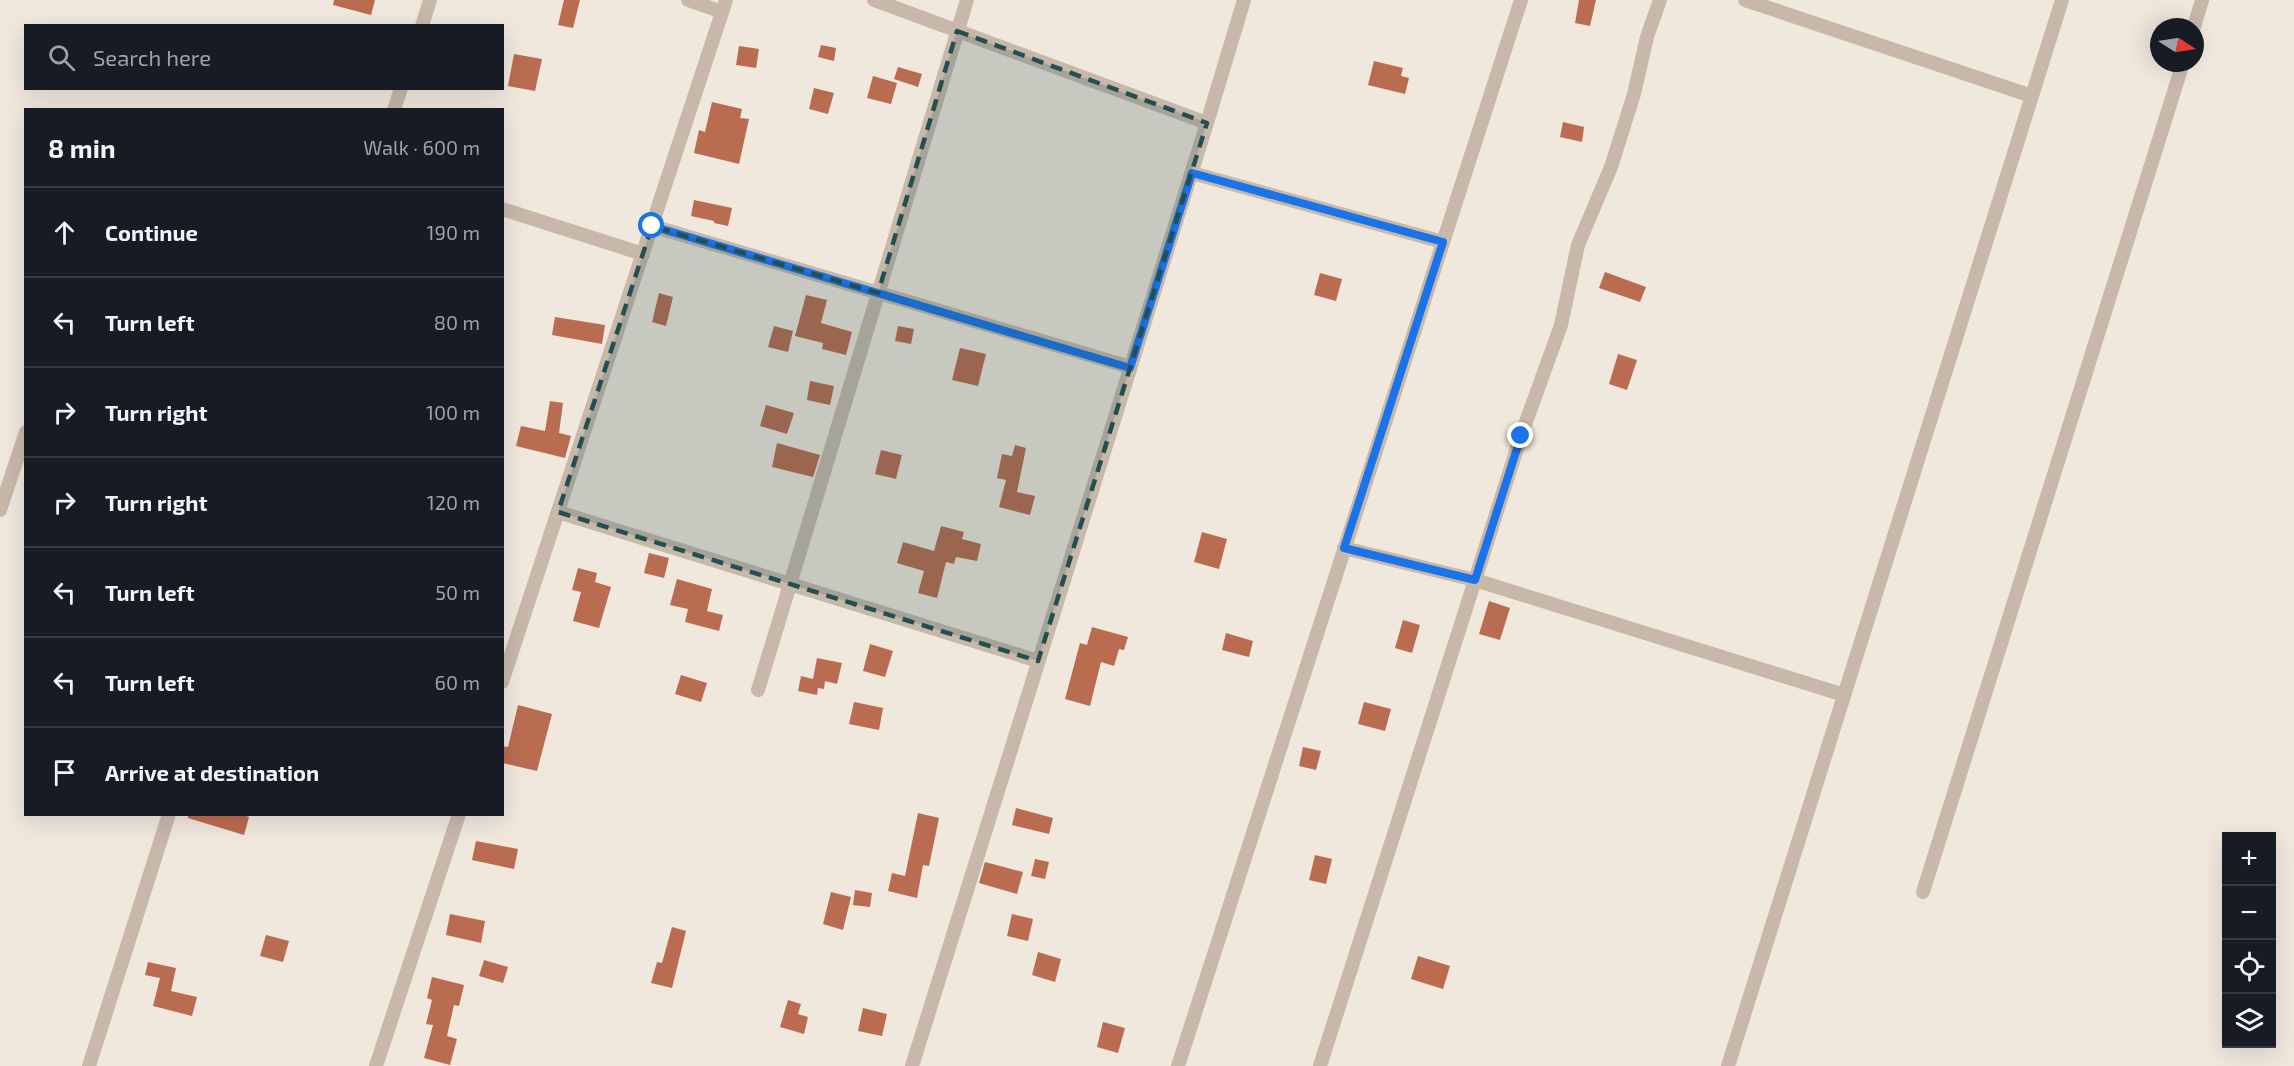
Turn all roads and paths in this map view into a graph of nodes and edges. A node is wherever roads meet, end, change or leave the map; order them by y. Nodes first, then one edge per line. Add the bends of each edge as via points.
1 (430, 0) edge
2 (688, 0) edge
3 (874, 0) edge
4 (967, 0) edge
5 (1244, 0) edge
6 (1521, 0) edge
7 (1660, 0) edge
8 (1745, 0) edge
9 (2061, 0) edge
10 (2202, 0) edge
11 (724, 6) edge
12 (2197, 18) edge
13 (423, 24) edge
14 (957, 31) junction
15 (2180, 72) edge
16 (400, 90) edge
17 (2032, 96) junction
18 (395, 108) edge
19 (1207, 123) junction
20 (1192, 173) junction
21 (504, 210) edge
22 (652, 226) junction
23 (1443, 242) junction
24 (643, 254) junction
25 (878, 293) junction
26 (1130, 368) junction
27 (24, 438) edge
28 (0, 510) edge
29 (558, 512) junction
30 (1344, 548) junction
31 (1475, 580) junction
32 (790, 584) junction
33 (1038, 661) junction
34 (504, 676) edge
35 (758, 690) dead end
36 (1844, 695) junction
37 (168, 816) edge
38 (458, 816) edge
39 (1923, 892) dead end
40 (381, 1065) edge
41 (89, 1066) edge
42 (912, 1066) edge
43 (1178, 1066) edge
44 (1320, 1066) edge
45 (1728, 1066) edge

1 - 13 street
2 - 11 street
3 - 14 street
4 - 14 street
5 - 19 street
6 - 23 street
7 - 31 street via 1611,167 1578,245 1561,325
8 - 17 street
9 - 17 street
10 - 12 street
11 - 22 street
14 - 19 street
14 - 25 street
15 - 39 street
16 - 18 street
17 - 36 street
19 - 20 street
20 - 23 street
20 - 26 street
21 - 24 street
22 - 24 street
22 - 25 street
23 - 30 street
24 - 29 street
25 - 26 street
25 - 32 street
26 - 33 street
27 - 28 street
29 - 32 street
29 - 34 street
30 - 31 street
30 - 43 street
31 - 36 street
31 - 44 street
32 - 33 street
32 - 35 street
33 - 42 street
36 - 45 street
37 - 41 street
38 - 40 street

